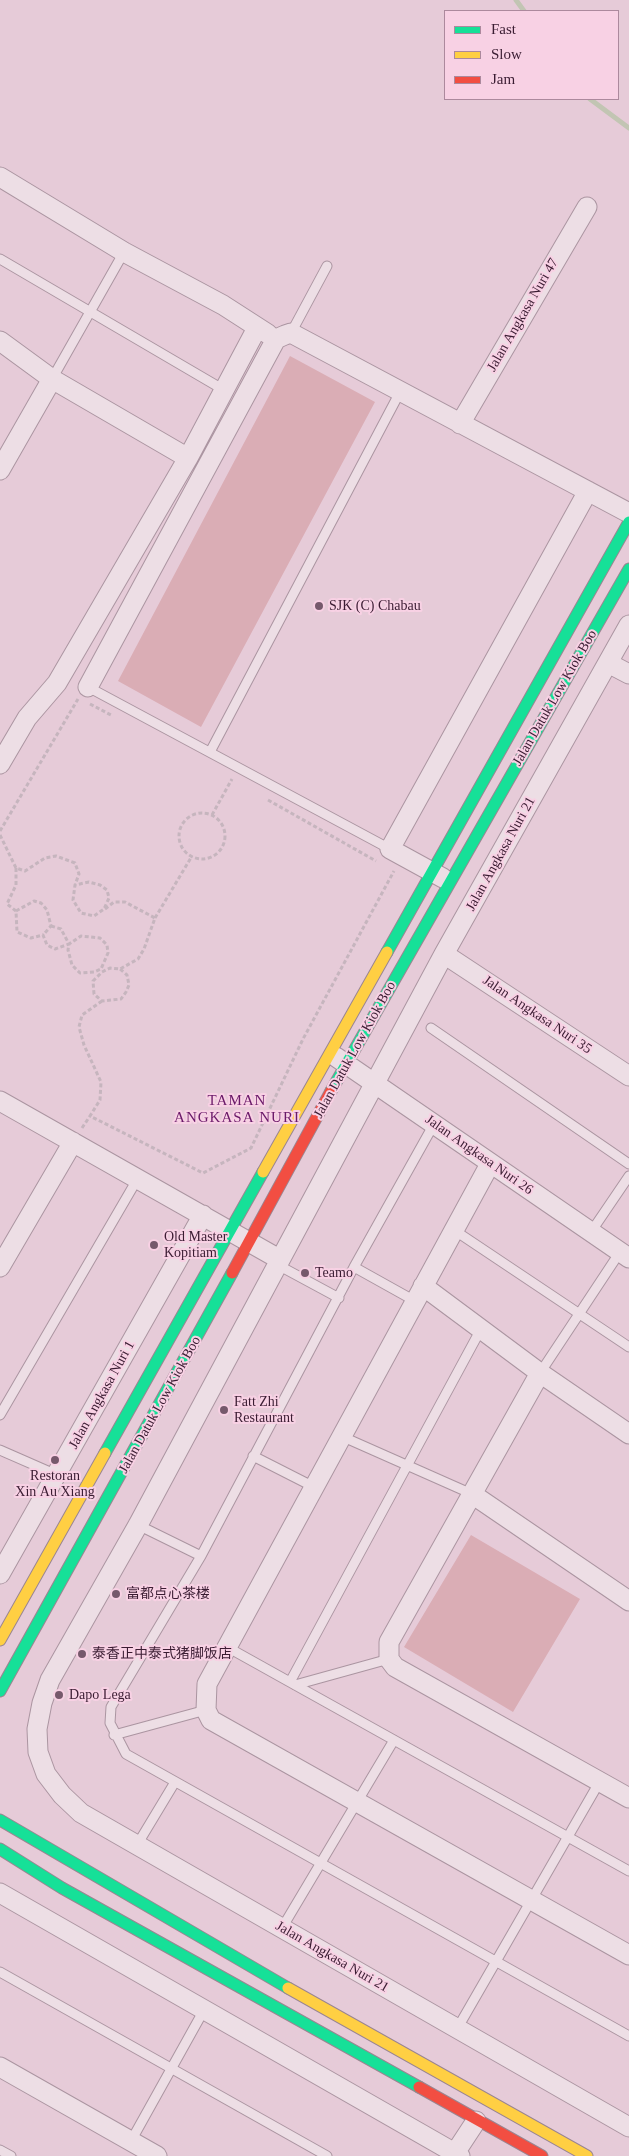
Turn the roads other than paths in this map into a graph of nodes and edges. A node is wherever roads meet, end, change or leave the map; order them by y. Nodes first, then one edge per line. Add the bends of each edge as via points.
1 (0, 177) edge
2 (587, 207) dead end
3 (124, 252) junction
4 (0, 259) edge
5 (328, 266) dead end
6 (90, 312) junction
7 (257, 328) junction
8 (284, 336) junction
9 (0, 341) edge
10 (52, 378) junction
11 (224, 390) junction
12 (400, 392) junction
13 (460, 424) junction
14 (188, 458) junction
15 (0, 470) edge
16 (588, 491) junction
17 (629, 513) edge
18 (629, 522) edge
19 (629, 569) edge
20 (629, 625) edge
21 (608, 663) junction
22 (629, 674) edge
23 (83, 693) joint
24 (210, 752) junction
25 (0, 764) edge
26 (385, 859) junction
27 (432, 872) junction
28 (450, 882) junction
29 (444, 954) junction
30 (431, 1028) dead end
31 (329, 1052) junction
32 (347, 1064) junction
33 (629, 1076) edge
34 (375, 1083) junction
35 (0, 1101) edge
36 (434, 1124) junction
37 (72, 1142) junction
38 (490, 1164) junction
39 (629, 1164) edge
40 (629, 1176) edge
41 (138, 1178) junction
42 (203, 1215) junction
43 (454, 1230) junction
44 (230, 1231) junction
45 (591, 1232) junction
46 (250, 1242) junction
47 (624, 1255) edge
48 (278, 1261) junction
49 (0, 1267) edge
50 (354, 1267) junction
51 (419, 1294) junction
52 (339, 1298) junction
53 (579, 1313) junction
54 (481, 1329) junction
55 (629, 1347) edge
56 (540, 1373) junction
57 (0, 1415) edge
58 (629, 1434) edge
59 (342, 1436) junction
60 (0, 1450) edge
61 (254, 1456) junction
62 (406, 1465) junction
63 (58, 1475) junction
64 (314, 1487) junction
65 (472, 1494) junction
66 (138, 1525) junction
67 (201, 1556) junction
68 (0, 1574) edge
69 (629, 1602) edge
70 (0, 1640) edge
71 (227, 1647) junction
72 (389, 1659) junction
73 (292, 1683) junction
74 (0, 1691) edge
75 (206, 1710) junction
76 (114, 1735) junction
77 (394, 1740) junction
78 (175, 1782) junction
79 (600, 1782) junction
80 (629, 1798) edge
81 (357, 1802) junction
82 (0, 1805) edge
83 (0, 1820) edge
84 (12, 1828) junction
85 (568, 1837) junction
86 (137, 1845) junction
87 (1, 1850) edge
88 (321, 1862) junction
89 (629, 1871) edge
90 (0, 1893) edge
91 (531, 1900) junction
92 (282, 1928) junction
93 (629, 1956) edge
94 (496, 1961) junction
95 (0, 1972) edge
96 (204, 2010) junction
97 (457, 2029) junction
98 (629, 2036) edge
99 (0, 2067) edge
100 (171, 2069) junction
101 (476, 2121) junction
102 (629, 2127) edge
103 (131, 2141) junction
104 (0, 2150) edge
105 (452, 2154) edge
106 (11, 2156) edge
107 (157, 2156) edge
108 (327, 2156) edge
109 (542, 2156) edge
110 (586, 2156) edge

1 - 3 street
2 - 13 street, Jalan Angkasa Nuri 47
3 - 6 lane
3 - 7 street via 223,305
4 - 6 lane
5 - 8 lane
6 - 10 lane
6 - 11 lane
7 - 8 street
7 - 11 street
8 - 12 street
8 - 23 street
9 - 10 street
10 - 14 street
10 - 15 street
11 - 14 street
12 - 13 street
12 - 24 lane
13 - 16 street
14 - 25 street via 57,683 27,718
16 - 17 street
16 - 26 street
18 - 27 main road, Jalan Datuk Low Kiok Boo
19 - 28 main road, Jalan Datuk Low Kiok Boo
20 - 21 street, Jalan Angkasa Nuri 21
21 - 22 street
21 - 29 street, Jalan Angkasa Nuri 21
23 - 24 lane
24 - 26 lane
26 - 27 street
27 - 28 street
27 - 31 main road, Jalan Datuk Low Kiok Boo
28 - 32 main road, Jalan Datuk Low Kiok Boo
29 - 33 street, Jalan Angkasa Nuri 35
29 - 34 street, Jalan Angkasa Nuri 21
30 - 39 lane
31 - 32 street, Jalan Angkasa Nuri 26
31 - 44 main road, Jalan Datuk Low Kiok Boo
32 - 34 street, Jalan Angkasa Nuri 26
32 - 46 main road, Jalan Datuk Low Kiok Boo
34 - 36 street, Jalan Angkasa Nuri 26
34 - 48 street, Jalan Angkasa Nuri 21
35 - 37 street
36 - 38 street, Jalan Angkasa Nuri 26
36 - 50 lane
37 - 41 street
37 - 49 street
38 - 43 street
38 - 45 street, Jalan Angkasa Nuri 26
40 - 45 lane
41 - 42 street
41 - 57 lane
42 - 44 street
42 - 63 street, Jalan Angkasa Nuri 1
43 - 51 street
43 - 53 lane
44 - 46 street
44 - 70 main road, Jalan Datuk Low Kiok Boo
45 - 47 street, Jalan Angkasa Nuri 26
46 - 48 street
46 - 74 main road, Jalan Datuk Low Kiok Boo
47 - 53 lane
48 - 52 lane
48 - 66 street, Jalan Angkasa Nuri 21
50 - 51 lane
50 - 52 lane
51 - 54 street
51 - 59 street
52 - 61 lane
53 - 55 lane
53 - 56 lane
54 - 56 street
54 - 62 lane
56 - 58 street
56 - 65 street
59 - 62 lane
59 - 64 street
60 - 63 lane
61 - 64 lane
61 - 67 lane
62 - 65 lane
62 - 73 lane
63 - 68 street, Jalan Angkasa Nuri 1
64 - 71 street
65 - 69 street
65 - 72 street via 389,1642
66 - 67 lane
66 - 86 street, Jalan Angkasa Nuri 21 via 50,1680 37,1729 38,1752 46,1774 62,1795 81,1813
67 - 76 lane via 111,1708 109,1718
71 - 73 lane
71 - 75 street via 207,1684
72 - 73 lane
72 - 79 street via 395,1666
73 - 77 lane
75 - 76 lane
75 - 81 street via 211,1720
76 - 78 lane via 126,1754
77 - 81 lane
77 - 85 lane
78 - 86 lane
78 - 88 lane
79 - 80 street
79 - 85 lane
81 - 88 lane
81 - 91 street
82 - 84 main road
83 - 84 main road
84 - 110 main road via 406,2057
85 - 89 lane
85 - 91 lane
86 - 92 street, Jalan Angkasa Nuri 21
87 - 101 main road via 62,1888
88 - 92 lane
88 - 94 lane
90 - 96 street
91 - 93 street
91 - 94 lane
92 - 97 street, Jalan Angkasa Nuri 21
94 - 97 lane
94 - 98 lane
95 - 100 lane
96 - 100 lane
96 - 105 street
97 - 102 street, Jalan Angkasa Nuri 21
99 - 103 street
100 - 103 lane
100 - 108 lane
101 - 105 street
101 - 109 main road
103 - 107 street
104 - 106 lane

